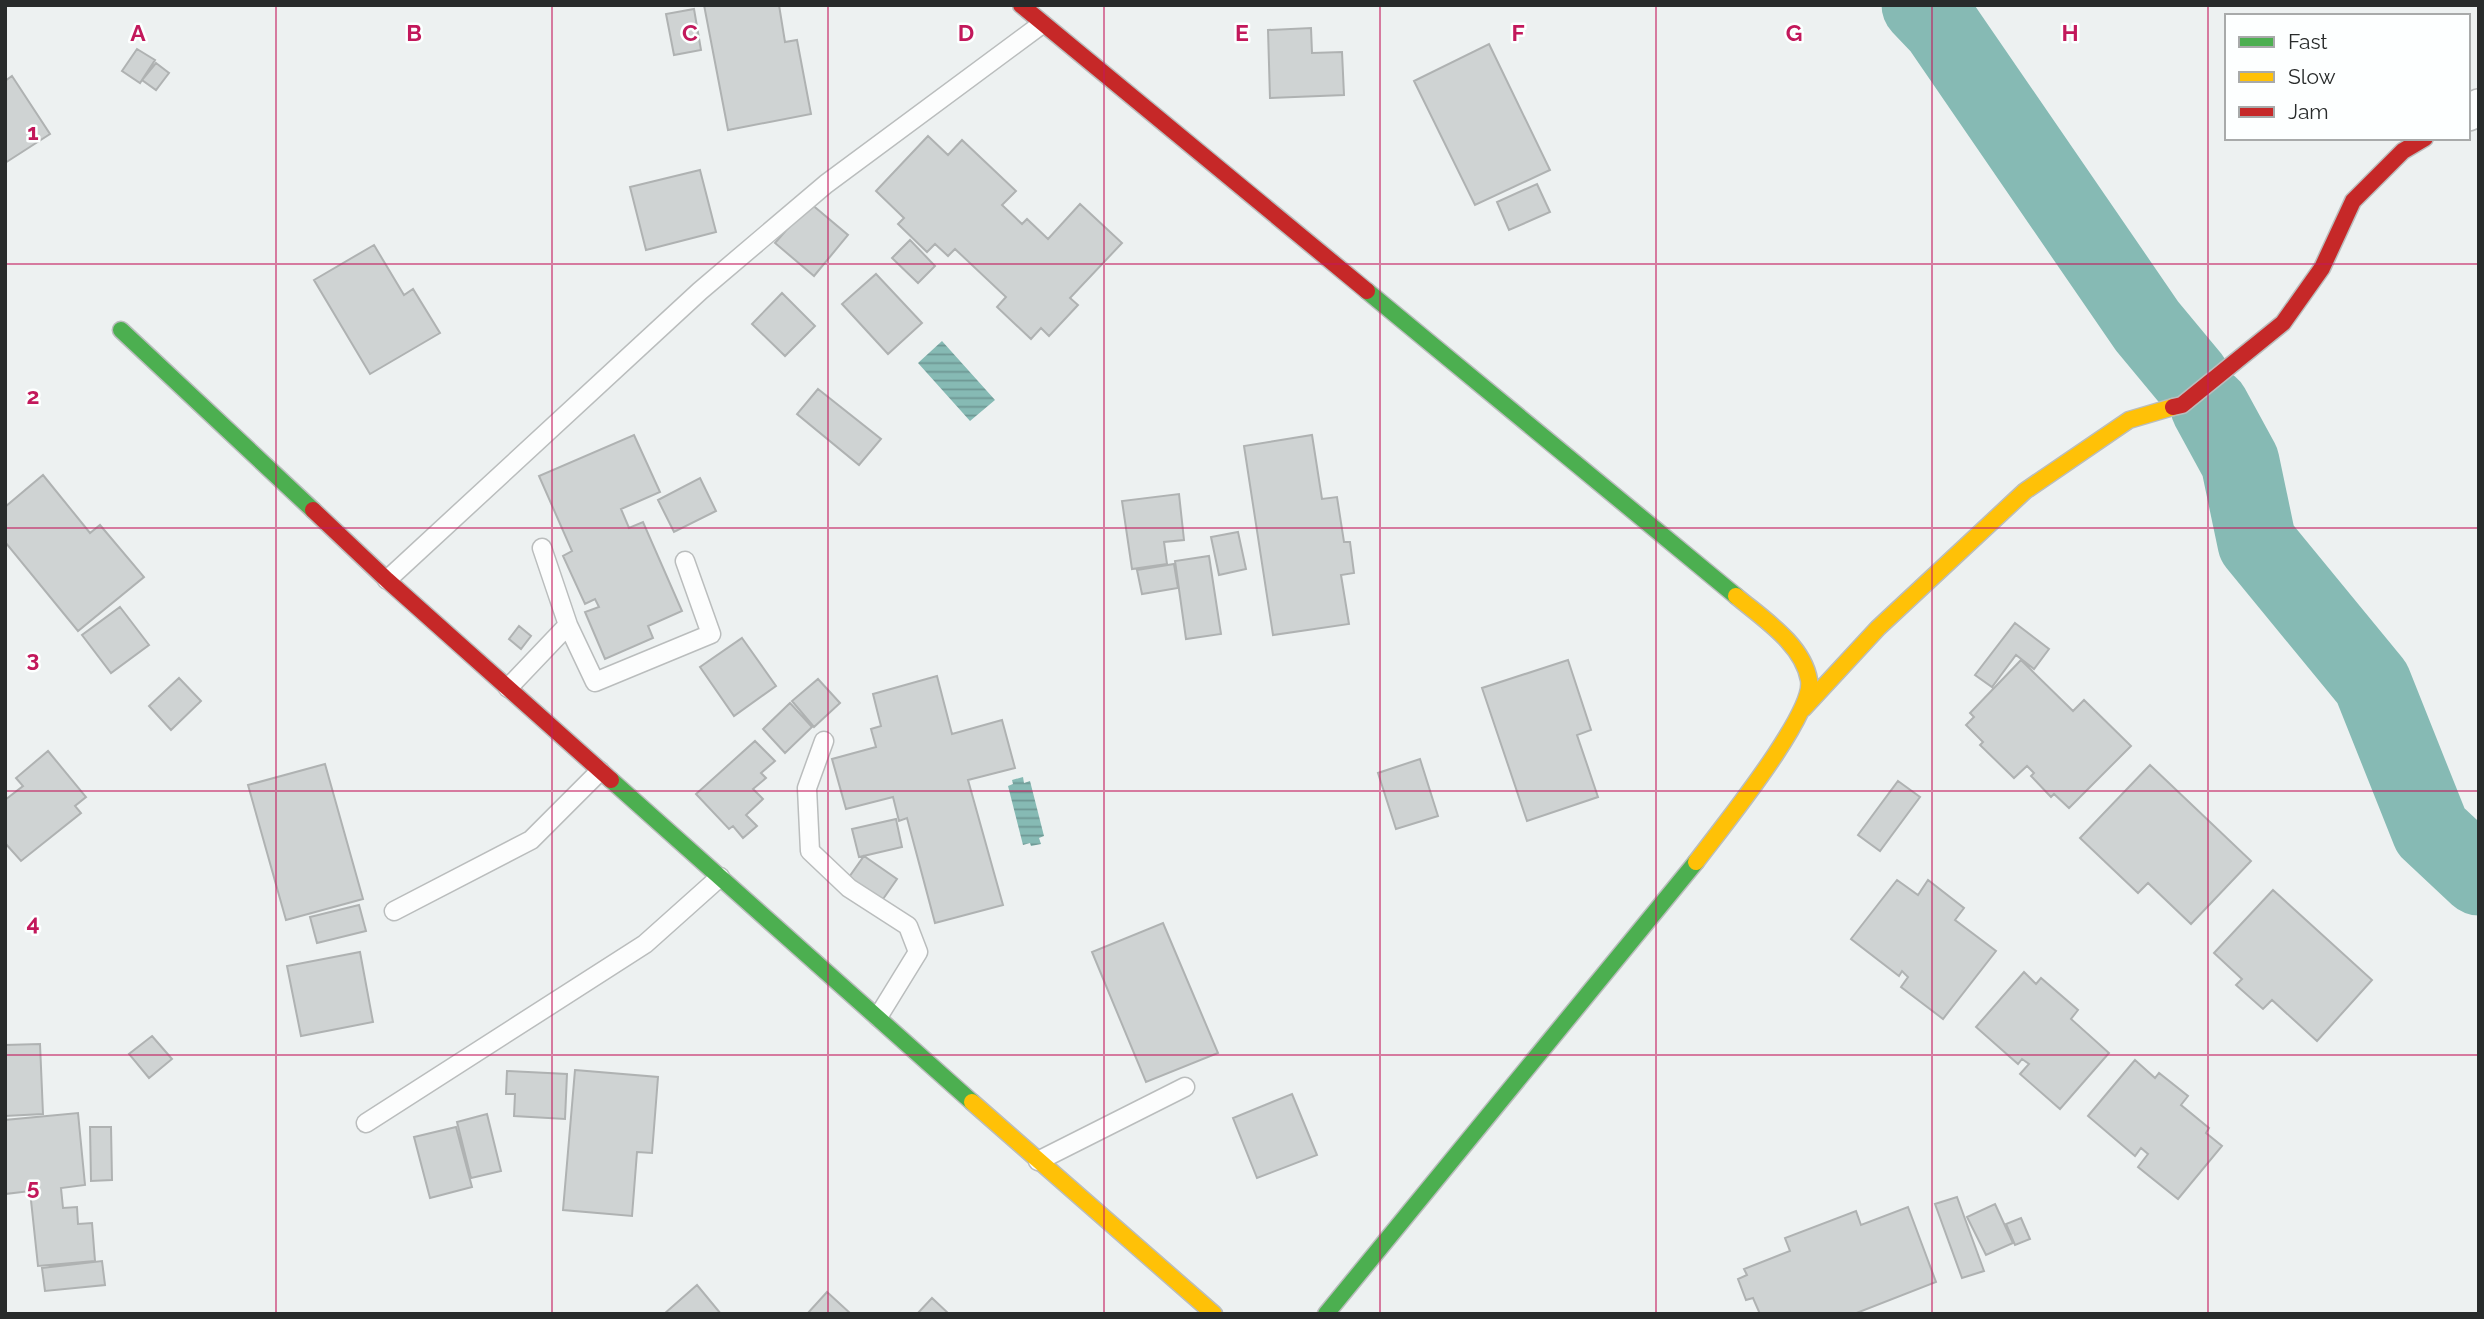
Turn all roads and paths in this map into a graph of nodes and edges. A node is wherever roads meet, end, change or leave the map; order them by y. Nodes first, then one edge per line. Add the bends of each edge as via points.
1 (1021, 5) edge
2 (1042, 24) junction
3 (2422, 140) edge
4 (121, 330) dead end
5 (542, 548) dead end
6 (685, 561) dead end
7 (387, 580) junction
8 (568, 625) junction
9 (508, 688) junction
10 (1803, 709) junction
11 (824, 741) dead end
12 (600, 771) junction
13 (720, 877) junction
14 (394, 911) dead end
15 (878, 1017) junction
16 (1185, 1087) dead end
17 (366, 1123) dead end
18 (1038, 1161) junction
19 (1214, 1314) edge
20 (1326, 1314) edge

1 - 2 street
2 - 7 lane via 826,184 700,291
2 - 10 street via 1758,614 1790,643 1803,663 1810,682
3 - 10 street via 2403,151 2353,201 2322,268 2283,323 2182,405 2129,420 2025,492 1878,628
4 - 7 street
5 - 8 lane
6 - 8 lane via 711,634 595,682
7 - 9 street
8 - 9 lane
9 - 12 street
10 - 20 street via 1691,869
11 - 15 lane via 807,788 810,851 849,888 908,926 918,952
12 - 13 street
12 - 14 lane via 531,840
13 - 15 street
13 - 17 lane via 645,944
15 - 18 street
16 - 18 lane
18 - 19 street

